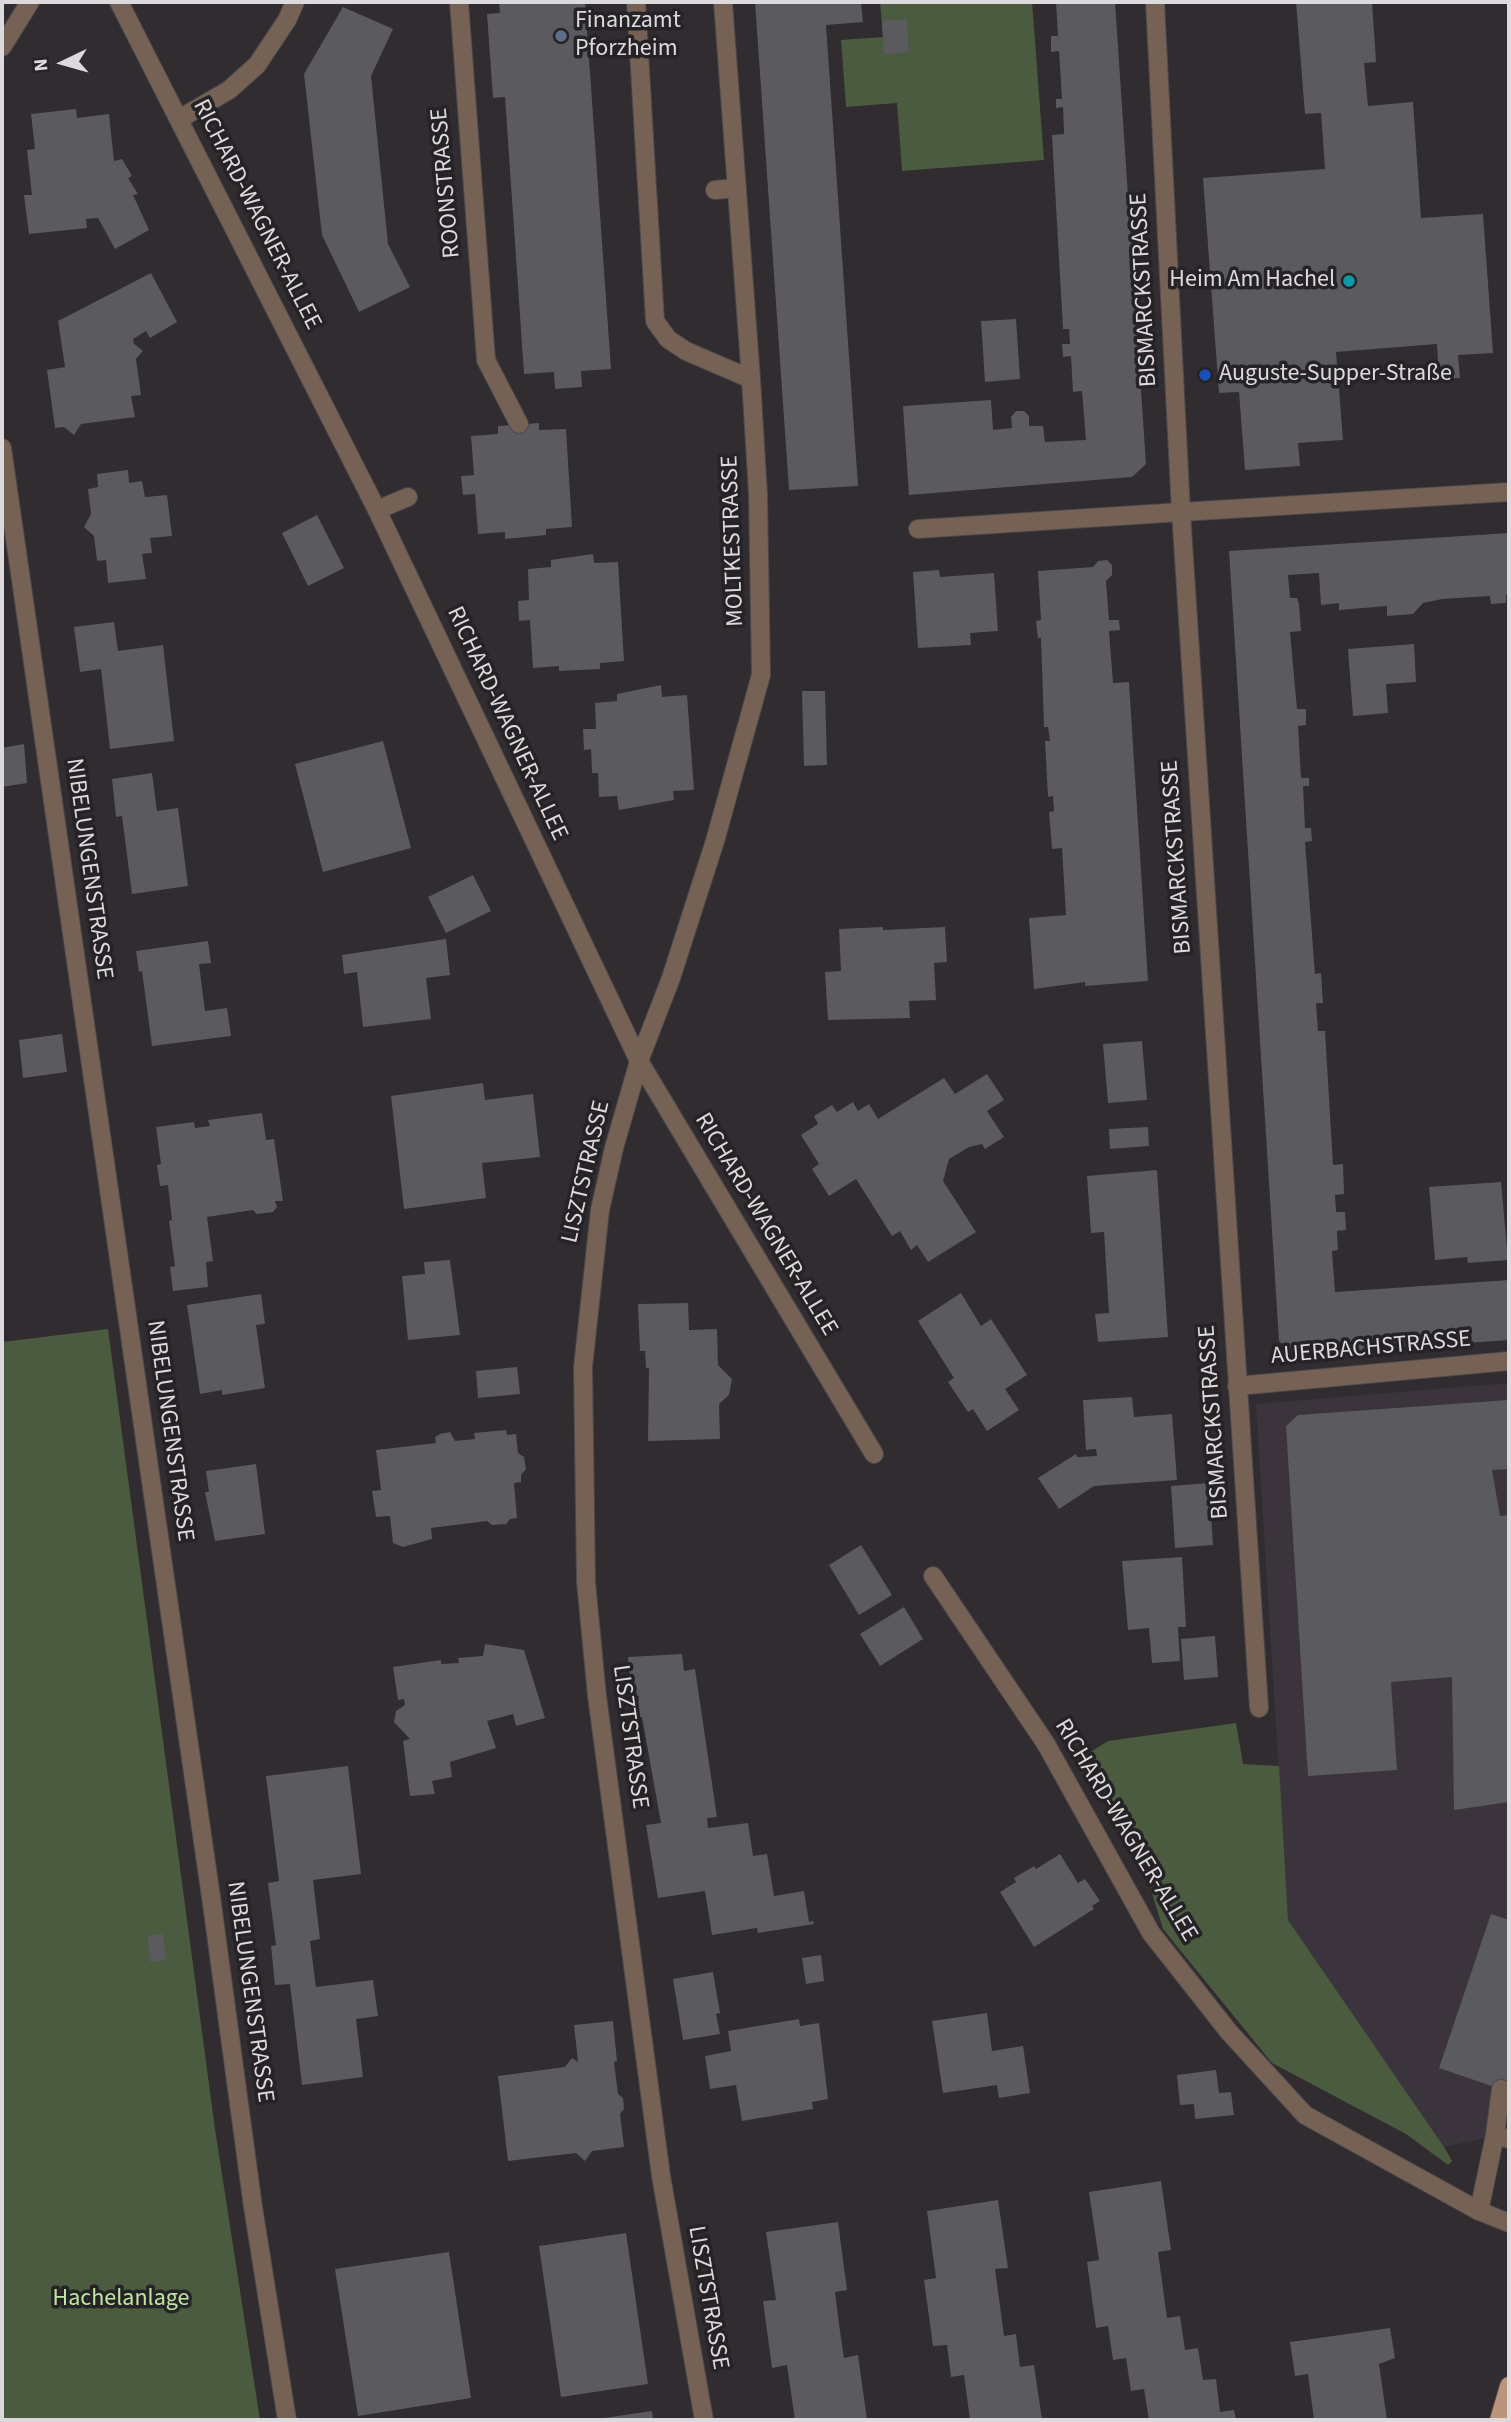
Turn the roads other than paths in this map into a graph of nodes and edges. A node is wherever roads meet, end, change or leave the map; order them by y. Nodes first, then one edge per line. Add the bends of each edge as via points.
1 (30, 2) edge
2 (120, 2) edge
3 (295, 2) edge
4 (459, 2) edge
5 (636, 2) edge
6 (723, 2) edge
7 (1155, 2) edge
8 (2, 47) edge
9 (181, 118) junction
10 (737, 188) junction
11 (715, 190) dead end
12 (751, 379) junction
13 (519, 425) dead end
14 (2, 448) edge
15 (1509, 492) edge
16 (408, 497) dead end
17 (377, 510) junction
18 (1181, 512) junction
19 (918, 529) dead end
20 (639, 1060) junction
21 (1509, 1361) edge
22 (1237, 1386) junction
23 (874, 1454) dead end
24 (933, 1576) dead end
25 (1259, 1708) dead end
26 (1501, 2089) dead end
27 (1502, 2137) edge
28 (1479, 2211) junction
29 (1509, 2223) edge
30 (1509, 2386) edge
31 (287, 2420) edge
32 (704, 2420) edge
33 (1499, 2420) edge

1 - 8 street
2 - 9 street, RICHARD-WAGNER-ALLEE
3 - 9 street via 257,65 229,90
4 - 13 street, ROONSTRASSE via 486,360
5 - 12 street via 655,321 668,339 686,351
6 - 10 street, MOLTKESTRASSE
7 - 18 street, BISMARCKSTRASSE
9 - 17 street, RICHARD-WAGNER-ALLEE
10 - 11 street
10 - 12 street, MOLTKESTRASSE
12 - 20 street, MOLTKESTRASSE via 761,675 671,978
14 - 31 street, NIBELUNGENSTRASSE
15 - 18 street
16 - 17 street
17 - 20 street, RICHARD-WAGNER-ALLEE
18 - 19 street
18 - 22 street, BISMARCKSTRASSE
20 - 23 street, RICHARD-WAGNER-ALLEE
20 - 32 street, LISZTSTRASSE via 600,1210 591,1271 583,1367 586,1582 661,2176
21 - 22 street, AUERBACHSTRASSE
22 - 25 street, BISMARCKSTRASSE
24 - 28 street, RICHARD-WAGNER-ALLEE via 1046,1744 1151,1933 1229,2032 1305,2115
26 - 27 street
27 - 28 street
28 - 29 street, RICHARD-WAGNER-ALLEE
30 - 33 main road

